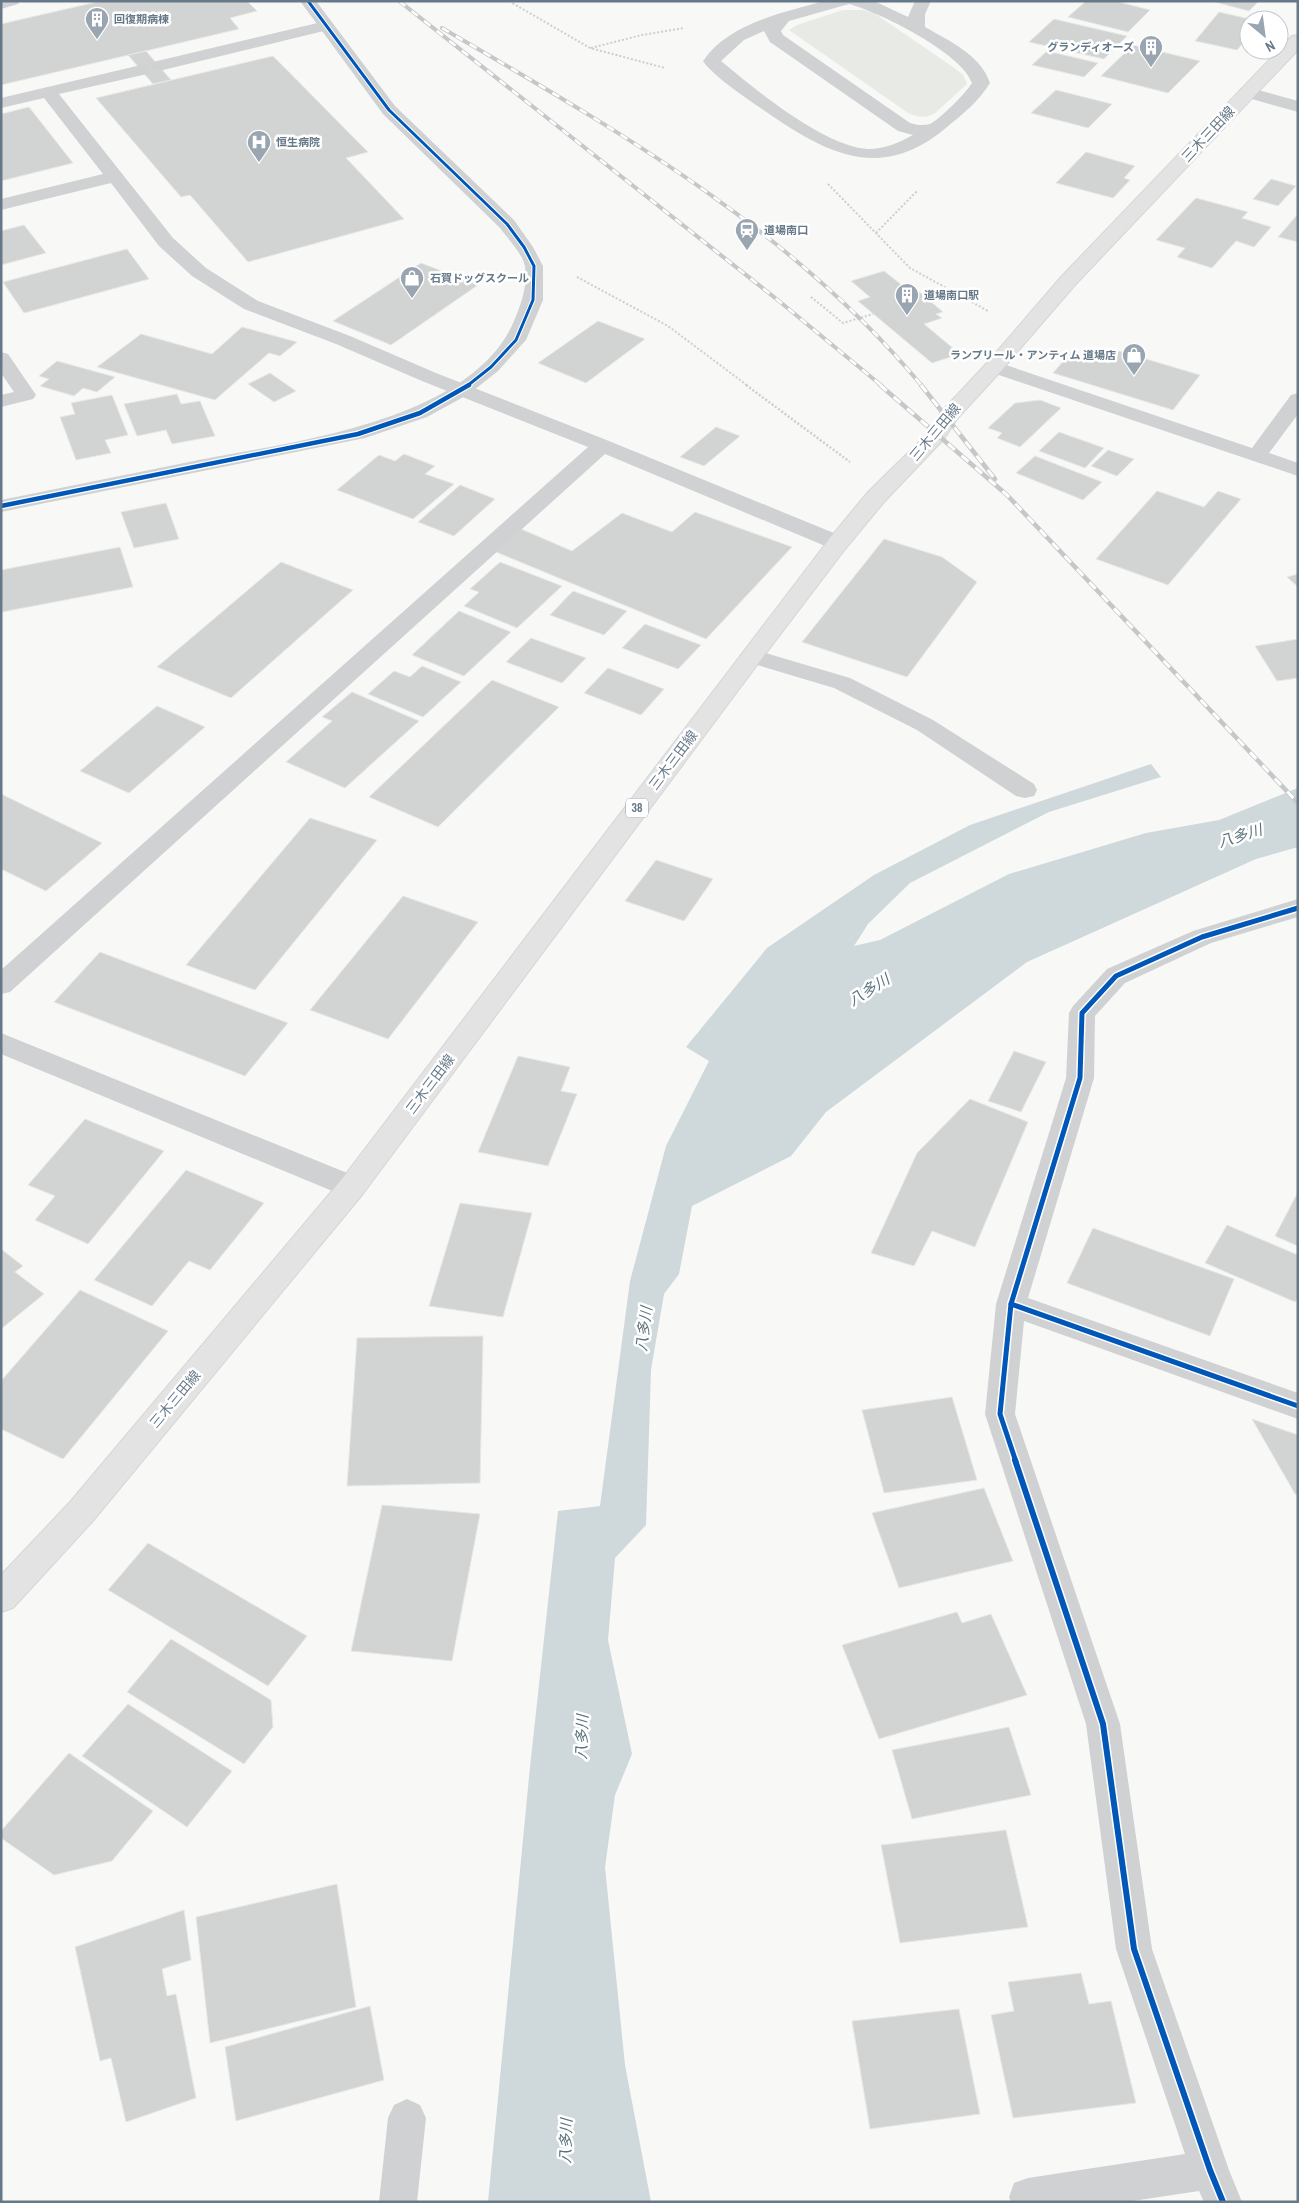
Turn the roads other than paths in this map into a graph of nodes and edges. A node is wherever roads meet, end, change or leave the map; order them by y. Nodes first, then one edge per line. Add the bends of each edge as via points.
1 (12, 1) edge
2 (308, 1) edge
3 (843, 1) edge
4 (854, 1) edge
5 (923, 1) edge
6 (1, 4) edge
7 (783, 18) junction
8 (326, 26) junction
9 (917, 29) junction
10 (1298, 40) edge
11 (159, 66) dead end
12 (141, 70) dead end
13 (48, 92) junction
14 (1247, 92) junction
15 (1, 103) edge
16 (1298, 107) edge
17 (936, 128) junction
18 (114, 177) junction
19 (1, 205) edge
20 (1, 358) edge
21 (994, 367) junction
22 (462, 390) junction
23 (1298, 399) edge
24 (1, 401) edge
25 (602, 444) junction
26 (1257, 456) junction
27 (1298, 470) edge
28 (1, 506) edge
29 (838, 544) junction
30 (752, 656) junction
31 (1025, 790) dead end
32 (1298, 908) edge
33 (1, 985) edge
34 (1, 1043) edge
35 (352, 1187) junction
36 (1011, 1304) junction
37 (1298, 1406) edge
38 (1, 1598) edge
39 (407, 2118) dead end
40 (1216, 2186) edge
41 (1028, 2197) dead end
42 (398, 2202) edge

1 - 6 street
2 - 8 street
3 - 7 street
4 - 9 street via 886,10
5 - 9 street via 916,11
7 - 17 street via 772,30 776,38 904,127 918,130
7 - 17 street via 738,36 711,60 749,93 836,148 869,154 901,149
8 - 11 street
8 - 22 street via 389,110 507,224 534,266 533,300 516,340 491,367
9 - 17 street via 968,62 980,74 981,83 977,89
10 - 14 main road, 三木三田線 / 38
12 - 13 street
13 - 15 street
13 - 18 street
14 - 16 street
14 - 21 main road, 三木三田線 / 38 via 1068,281
18 - 19 street
18 - 22 street via 166,242 199,272 251,305
20 - 24 street via 26,395
21 - 26 street
21 - 29 main road, 三木三田線 / 38
22 - 25 street
22 - 28 street via 420,413 358,434
23 - 26 street
25 - 29 street
25 - 33 street
26 - 27 street
29 - 30 main road, 三木三田線 / 38
30 - 31 street via 842,683 925,724
30 - 35 main road, 三木三田線 / 38
32 - 36 street via 1202,937 1116,976 1082,1013 1080,1078
34 - 35 street
35 - 38 main road, 三木三田線 / 38 via 81,1512
36 - 37 street
36 - 40 street via 1000,1414 1103,1724 1134,1949
39 - 42 street
40 - 41 street

